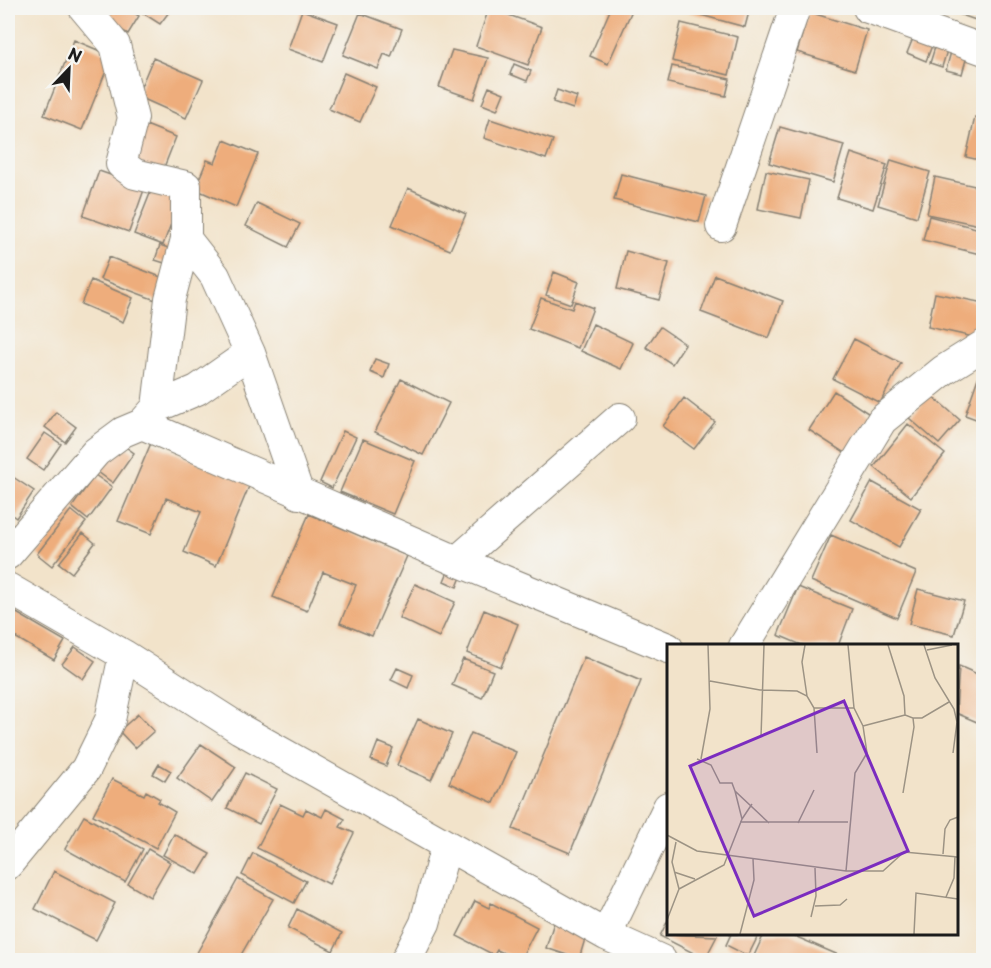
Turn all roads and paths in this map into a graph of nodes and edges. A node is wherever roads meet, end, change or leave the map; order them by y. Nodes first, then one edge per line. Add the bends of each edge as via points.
1 (84, 8) edge
2 (795, 8) edge
3 (868, 8) edge
4 (984, 50) edge
5 (721, 226) dead end
6 (186, 239) junction
7 (984, 345) edge
8 (250, 353) junction
9 (150, 416) junction
10 (620, 418) dead end
11 (299, 494) junction
12 (8, 554) edge
13 (457, 561) junction
14 (8, 588) edge
15 (745, 644) edge
16 (667, 647) edge
17 (124, 655) junction
18 (667, 811) edge
19 (446, 846) junction
20 (8, 864) edge
21 (606, 935) junction
22 (406, 960) edge
23 (661, 960) edge

1 - 6 street via 115,45 134,118 121,164 135,174 186,186
2 - 5 street
3 - 4 street
6 - 8 street via 215,276
6 - 9 street via 170,299
7 - 15 street via 944,370 882,420
8 - 9 street via 197,390
8 - 11 street
9 - 11 street
9 - 12 street via 96,452
10 - 13 street
11 - 13 street
13 - 16 street
14 - 17 street
17 - 19 street via 240,729
17 - 20 street via 110,720 86,769
18 - 21 street
19 - 21 street
19 - 22 street via 425,922
21 - 23 street

